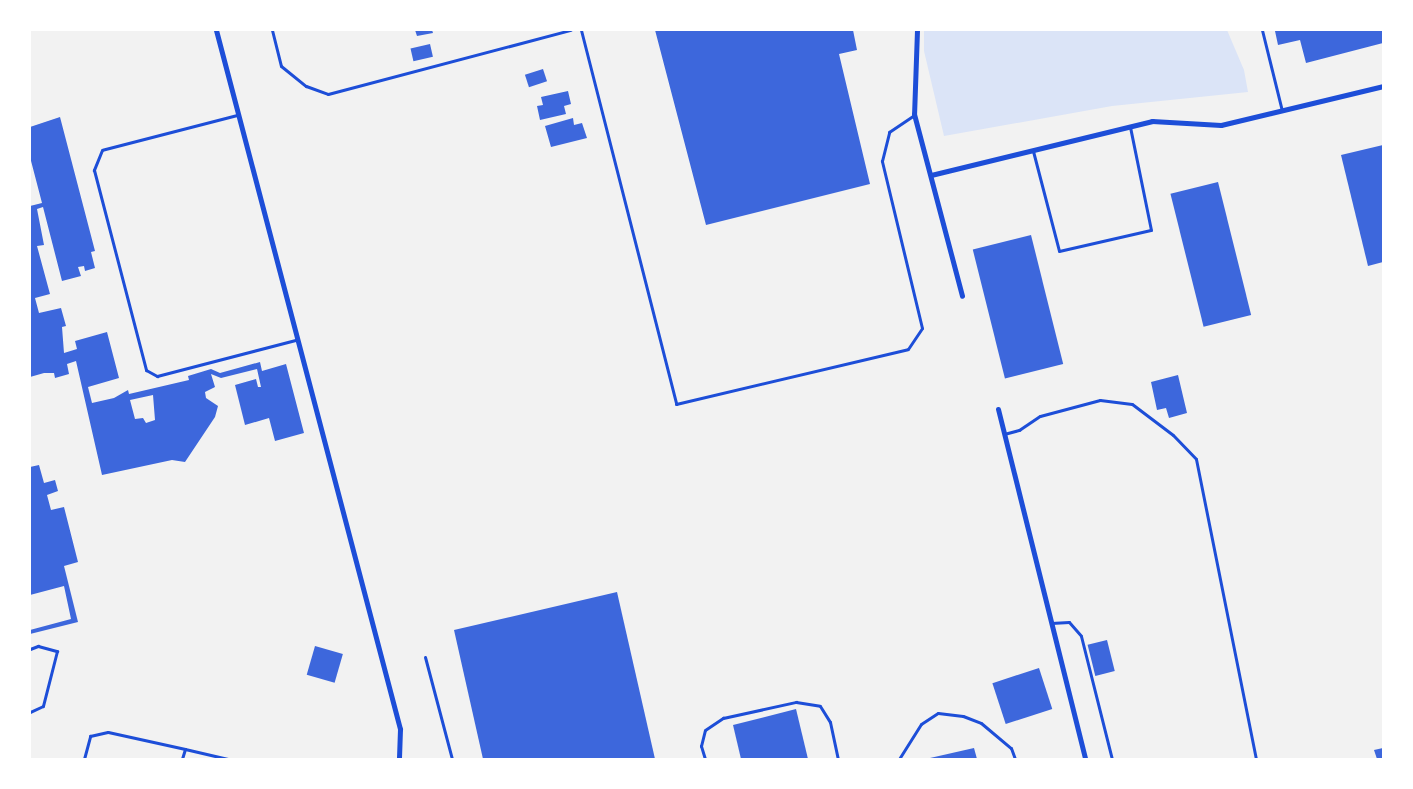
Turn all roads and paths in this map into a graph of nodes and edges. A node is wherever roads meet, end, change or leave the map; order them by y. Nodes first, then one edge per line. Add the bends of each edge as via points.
1 (216, 30) edge
2 (272, 30) edge
3 (571, 30) edge
4 (581, 30) edge
5 (917, 30) edge
6 (1262, 30) edge
7 (1383, 86) edge
8 (1282, 112) junction
9 (914, 114) junction
10 (237, 115) junction
11 (1130, 126) junction
12 (1033, 151) junction
13 (930, 175) junction
14 (962, 296) dead end
15 (295, 340) junction
16 (998, 409) dead end
17 (1004, 435) junction
18 (1051, 623) junction
19 (30, 648) edge
20 (424, 657) dead end
21 (30, 712) edge
22 (185, 749) junction
23 (84, 759) edge
24 (182, 759) edge
25 (228, 759) edge
26 (399, 759) edge
27 (452, 759) edge
28 (705, 759) edge
29 (838, 759) edge
30 (899, 759) edge
31 (1015, 759) edge
32 (1085, 759) edge
33 (1112, 759) edge
34 (1256, 759) edge

1 - 10 street
2 - 3 lane via 280,66 306,86 328,94
4 - 9 lane via 676,404 908,349 922,328 882,161 889,132
5 - 9 street
6 - 8 lane
7 - 8 street
8 - 11 street via 1221,125 1152,121
9 - 13 street
10 - 15 street
10 - 15 lane via 102,150 94,170 146,370 156,376
11 - 12 street
11 - 12 lane via 1151,230 1059,251
12 - 13 street
13 - 14 street
15 - 26 street via 400,729
16 - 17 street
17 - 18 street
17 - 34 lane via 1028,426 1040,416 1100,400 1132,404 1174,435 1196,459
18 - 32 street
18 - 33 lane via 1062,621 1076,627 1088,661
19 - 21 lane via 38,646 57,651 43,706
20 - 27 lane
22 - 23 lane via 108,732 90,736
22 - 24 lane
22 - 25 lane
28 - 29 lane via 701,746 706,730 723,718 796,702 820,706 830,722
30 - 31 lane via 921,724 938,713 963,716 981,723 1011,748

